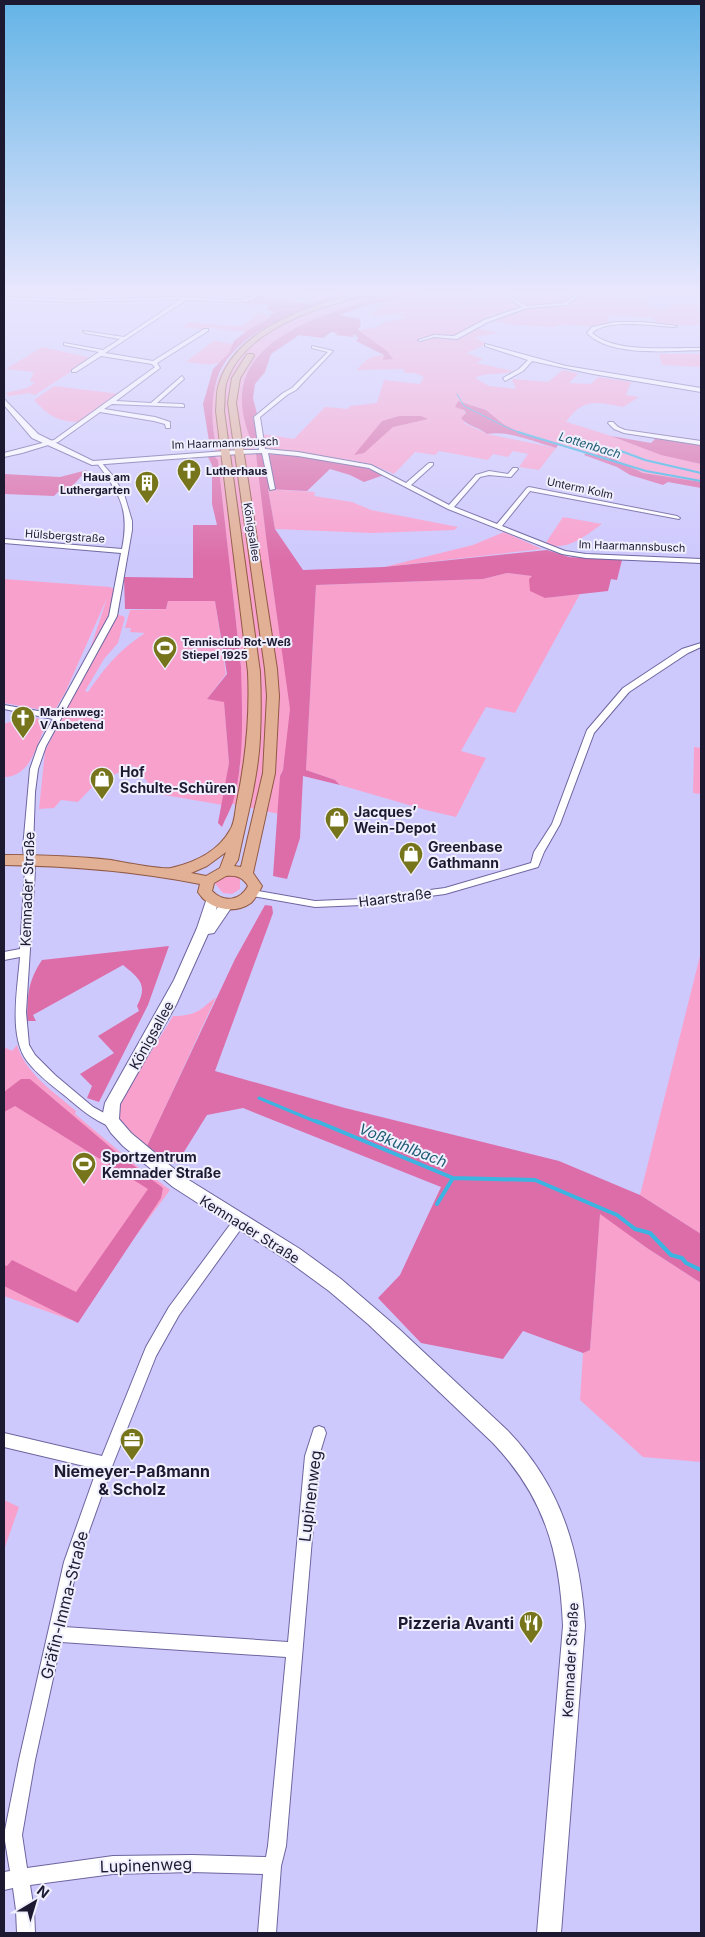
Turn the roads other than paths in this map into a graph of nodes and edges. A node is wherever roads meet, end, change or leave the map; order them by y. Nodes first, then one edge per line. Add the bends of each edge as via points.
1 (140, 381) edge
2 (178, 381) edge
3 (223, 381) edge
4 (235, 381) edge
5 (301, 381) edge
6 (638, 381) edge
7 (701, 390) edge
8 (4, 401) edge
9 (109, 402) junction
10 (153, 404) junction
11 (182, 406) dead end
12 (98, 410) junction
13 (611, 423) dead end
14 (168, 427) dead end
15 (701, 443) edge
16 (48, 444) junction
17 (263, 451) junction
18 (226, 452) junction
19 (239, 452) junction
20 (4, 455) edge
21 (100, 463) junction
22 (431, 464) dead end
23 (515, 469) dead end
24 (405, 485) junction
25 (272, 489) dead end
26 (450, 508) junction
27 (677, 518) dead end
28 (496, 527) junction
29 (4, 541) edge
30 (125, 551) junction
31 (701, 561) edge
32 (701, 645) edge
33 (4, 707) edge
34 (57, 717) junction
35 (237, 831) junction
36 (4, 860) edge
37 (29, 860) junction
38 (129, 866) junction
39 (225, 871) junction
40 (168, 872) junction
41 (246, 874) junction
42 (207, 883) junction
43 (253, 893) junction
44 (219, 903) junction
45 (24, 952) junction
46 (4, 956) edge
47 (111, 1122) junction
48 (238, 1222) junction
49 (320, 1433) dead end
50 (4, 1440) edge
51 (106, 1464) junction
52 (56, 1634) junction
53 (294, 1650) junction
54 (272, 1866) junction
55 (12, 1880) edge
56 (26, 1933) edge
57 (267, 1933) edge
58 (550, 1933) edge

1 - 9 street
2 - 10 street
3 - 18 main road, Königsallee via 220,403
4 - 19 main road, Königsallee via 232,393
5 - 17 street via 257,417
6 - 7 street
8 - 16 main road via 27,429
9 - 10 street
9 - 12 street
10 - 11 street
12 - 14 street via 155,419 168,423
12 - 16 street
13 - 15 street via 624,431
16 - 20 street
16 - 21 main road via 92,463
17 - 19 street, Im Haarmannsbusch
17 - 24 street, Im Haarmannsbusch via 364,465
17 - 25 street
18 - 19 main road, Im Haarmannsbusch
18 - 21 main road, Im Haarmannsbusch
18 - 35 main road, Königsallee via 255,701 254,739
19 - 41 main road, Königsallee via 272,669 273,696 269,773
21 - 30 street, Kemnader Straße via 118,488 130,518
22 - 24 street
23 - 26 street via 508,476 489,472 478,476
24 - 26 street, Im Haarmannsbusch
26 - 28 street, Im Haarmannsbusch
27 - 28 street, Unterm Kolm via 529,488
28 - 31 street, Im Haarmannsbusch via 574,555
29 - 30 street, Hülsbergstraße
30 - 34 street, Kemnader Straße via 113,616
32 - 43 street, Haarstraße via 685,651 626,690 590,732 566,800 535,865 445,890 362,902 314,904
33 - 34 street
34 - 37 street, Kemnader Straße via 34,769
35 - 39 main road, Königsallee via 235,848
35 - 40 main road via 204,862 187,870
36 - 37 main road
37 - 38 main road
37 - 45 street, Kemnader Straße
38 - 40 main road
38 - 42 main road via 182,882
39 - 41 main road
39 - 42 main road via 212,876
40 - 42 main road
41 - 43 main road via 253,880
42 - 44 main road via 205,892
43 - 44 main road via 240,902
44 - 47 main road, Königsallee via 113,1103 109,1113
45 - 46 street
45 - 47 street, Kemnader Straße via 21,1012 24,1045 28,1053 76,1099
47 - 48 main road, Kemnader Straße via 165,1173
48 - 51 street, Gräfin-Imma-Straße via 161,1332
48 - 58 main road, Kemnader Straße via 317,1271 372,1316 505,1442 547,1500 569,1567 574,1626
49 - 53 street, Lupinenweg via 312,1456
50 - 51 street
51 - 52 street, Gräfin-Imma-Straße via 72,1562
52 - 53 street
52 - 55 street, Gräfin-Imma-Straße via 13,1835
53 - 54 street, Lupinenweg via 277,1846
54 - 55 street, Lupinenweg via 111,1865
54 - 57 street, Lupinenweg
55 - 56 street, Gräfin-Imma-Straße via 25,1910

